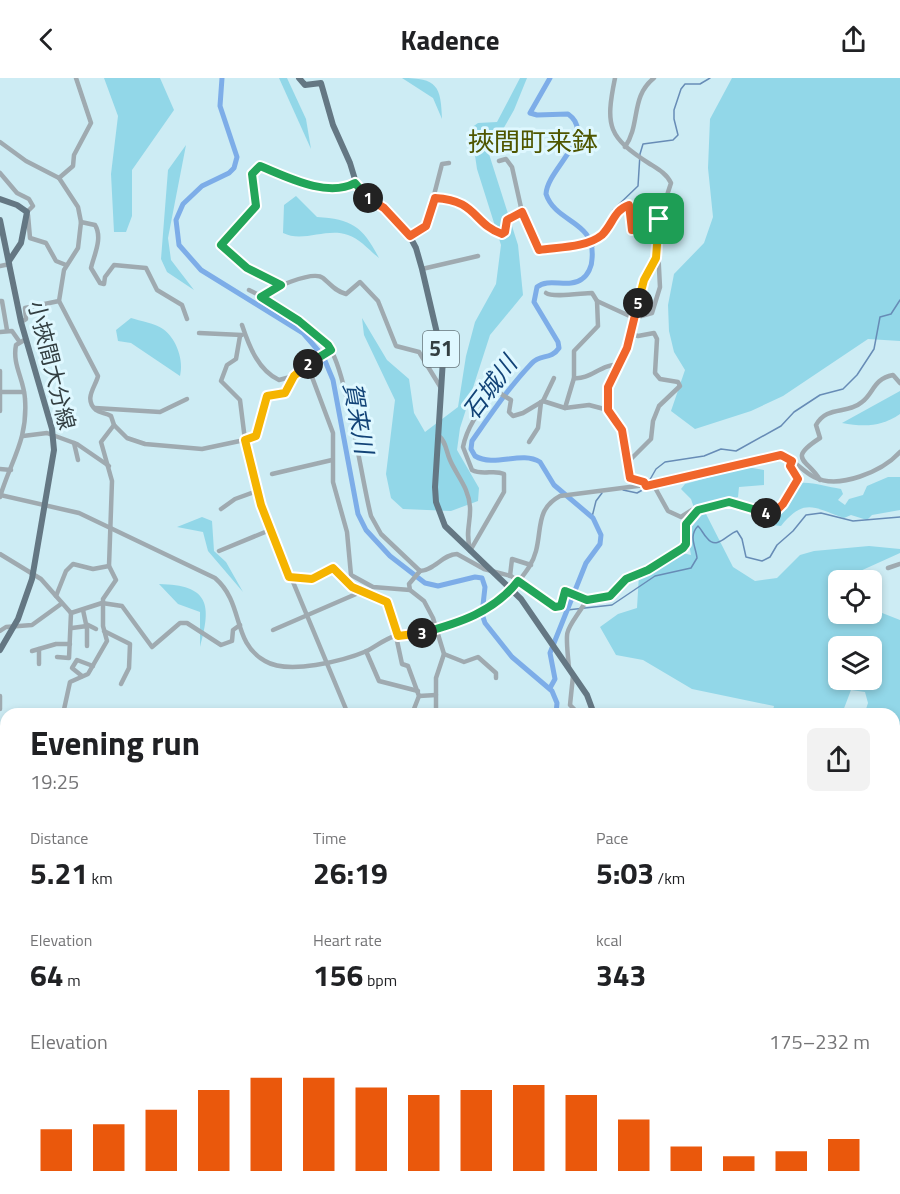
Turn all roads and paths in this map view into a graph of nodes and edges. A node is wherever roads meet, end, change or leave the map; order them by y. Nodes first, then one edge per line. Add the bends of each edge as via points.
1 (76, 78) edge
2 (299, 78) edge
3 (615, 78) edge
4 (653, 78) edge
5 (321, 81) edge
6 (0, 142) edge
7 (625, 147) junction
8 (499, 161) dead end
9 (449, 162) dead end
10 (0, 173) edge
11 (59, 178) junction
12 (355, 183) junction
13 (0, 199) edge
14 (433, 199) junction
15 (522, 212) junction
16 (27, 213) junction
17 (659, 219) junction
18 (0, 220) edge
19 (81, 222) junction
20 (410, 236) junction
21 (656, 244) junction
22 (478, 256) dead end
23 (9, 262) junction
24 (66, 265) junction
25 (0, 266) edge
26 (422, 269) junction
27 (281, 285) junction
28 (249, 290) dead end
29 (546, 293) dead end
30 (261, 297) junction
31 (0, 301) edge
32 (59, 301) junction
33 (597, 301) junction
34 (634, 318) junction
35 (187, 319) dead end
36 (21, 322) junction
37 (242, 325) dead end
38 (7, 330) junction
39 (0, 332) edge
40 (200, 333) dead end
41 (631, 334) junction
42 (242, 335) junction
43 (23, 340) junction
44 (331, 350) junction
45 (619, 365) junction
46 (304, 368) junction
47 (0, 371) edge
48 (294, 376) junction
49 (554, 378) dead end
50 (574, 378) junction
51 (900, 382) edge
52 (441, 388) junction
53 (24, 392) junction
54 (0, 394) edge
55 (188, 399) dead end
56 (542, 401) junction
57 (95, 408) junction
58 (565, 408) junction
59 (608, 410) junction
60 (0, 411) edge
61 (114, 425) junction
62 (438, 435) junction
63 (22, 436) junction
64 (54, 437) junction
65 (245, 440) junction
66 (529, 442) dead end
67 (74, 443) junction
68 (900, 452) edge
69 (78, 460) dead end
70 (332, 460) junction
71 (792, 461) junction
72 (627, 463) junction
73 (109, 466) junction
74 (0, 469) edge
75 (11, 470) junction
76 (272, 474) dead end
77 (820, 480) junction
78 (654, 484) junction
79 (646, 486) junction
80 (257, 491) junction
81 (0, 496) edge
82 (46, 506) junction
83 (221, 509) dead end
84 (698, 510) junction
85 (110, 526) junction
86 (270, 530) junction
87 (219, 551) dead end
88 (470, 551) junction
89 (0, 554) edge
90 (900, 564) edge
91 (531, 565) junction
92 (109, 566) junction
93 (888, 568) dead end
94 (420, 573) junction
95 (33, 574) junction
96 (496, 574) junction
97 (510, 576) junction
98 (289, 577) junction
99 (518, 581) junction
100 (409, 587) junction
101 (513, 589) junction
102 (363, 591) junction
103 (56, 596) junction
104 (587, 600) junction
105 (102, 603) junction
106 (61, 604) junction
107 (83, 610) junction
108 (71, 613) junction
109 (305, 616) junction
110 (240, 625) junction
111 (87, 626) junction
112 (14, 627) junction
113 (72, 628) junction
114 (96, 629) dead end
115 (434, 629) junction
116 (273, 630) dead end
117 (0, 631) edge
118 (104, 631) junction
119 (397, 636) junction
120 (58, 644) junction
121 (70, 644) junction
122 (87, 646) dead end
123 (39, 649) junction
124 (0, 650) edge
125 (32, 651) dead end
126 (366, 651) junction
127 (444, 654) junction
128 (326, 661) junction
129 (39, 664) dead end
130 (93, 666) junction
131 (571, 671) junction
132 (82, 676) junction
133 (496, 678) dead end
134 (121, 684) dead end
135 (419, 693) junction
136 (436, 695) junction
137 (0, 696) edge
138 (64, 708) edge
139 (346, 708) edge
140 (414, 708) edge
141 (436, 708) edge
142 (573, 708) edge
143 (592, 708) edge
144 (0, 709) edge

1 - 11 street via 91,123 74,155 73,166
2 - 5 main road, 51 via 305,85
3 - 7 street via 609,119 611,129
4 - 7 street via 639,96 634,130
5 - 12 main road, 51
6 - 11 street
7 - 17 street via 669,178 670,187
8 - 15 street via 506,159 512,167
9 - 14 street via 442,164
10 - 16 street via 16,193 29,200 33,206
11 - 19 street via 78,207
12 - 20 main road, 51
12 - 27 street via 323,186 294,180 260,166 252,174 256,206 221,245 247,268
13 - 16 main road
14 - 15 street via 453,199 474,210 490,228 502,234 507,220
14 - 20 street via 426,226
15 - 17 street via 539,250 588,243 602,234 618,211 629,205 632,230
16 - 23 main road via 21,243
16 - 24 street via 30,238 46,243 56,261
17 - 21 street
18 - 23 main road, 小挾間大分線
19 - 24 street via 78,248
19 - 35 street via 98,229 98,246 91,268 100,283 104,284 114,265 146,268 157,290 182,305
20 - 26 main road, 51
21 - 34 street via 656,258 644,280
21 - 34 street via 661,281 653,311
22 - 26 street
23 - 25 street
23 - 36 main road, 小挾間大分線
24 - 32 street
26 - 52 main road, 51 via 441,348
27 - 30 street
27 - 52 street via 316,276 346,294 360,282 378,300 396,346 419,352
28 - 30 street
29 - 33 street via 555,297 592,293
30 - 44 street via 306,326
31 - 38 street
32 - 36 street via 25,308 26,319
32 - 57 street via 98,376 90,393
33 - 34 street
33 - 50 street via 598,326 574,351
34 - 41 street
36 - 43 main road, 小挾間大分線
37 - 42 street
38 - 39 street
38 - 43 street
40 - 42 street
41 - 45 street
41 - 72 street via 654,333 655,373 660,380 678,382 680,388 659,406 651,439
42 - 48 street via 267,373 279,380
42 - 65 street via 235,362 227,365 221,378 223,385 240,400
43 - 53 street via 16,345 14,362
43 - 64 main road, 小挾間大分線
44 - 46 street
44 - 94 street via 342,381 371,516 381,534
45 - 50 street
45 - 59 street via 610,381
46 - 48 street
46 - 70 street via 312,377 333,433
47 - 54 street
48 - 65 street via 282,395 267,396 256,436
49 - 56 street
50 - 58 street
51 - 77 street via 890,375 872,387 860,404 823,416 816,425 820,438 806,447 802,457
52 - 62 main road, 51
53 - 54 street
53 - 63 street
54 - 60 street
55 - 57 street via 160,412
56 - 58 street
56 - 66 street via 538,428
56 - 88 street via 513,416 509,412 511,400 496,391 476,416 464,443 465,455 472,470 504,474 504,492
57 - 61 street via 111,416
58 - 59 street via 589,405
59 - 72 street via 622,430
61 - 65 street via 131,441 157,446 202,449
61 - 73 street via 101,442
62 - 88 street via 467,493
62 - 88 main road, 51 via 436,502 446,526
63 - 64 street via 47,433
63 - 75 street
64 - 67 street
64 - 82 main road, 小挾間大分線
65 - 80 street
67 - 69 street
67 - 73 street
68 - 77 street via 892,462 867,476
70 - 76 street
70 - 100 street via 334,488 347,532 351,575 373,587
71 - 77 street
71 - 78 street via 774,455
71 - 84 street via 790,466 798,479 773,514 729,502
72 - 79 street via 630,478
73 - 85 street
74 - 75 street
75 - 81 street
78 - 79 street
78 - 84 street via 671,513 681,517
79 - 91 street via 568,493 555,498 542,514
80 - 83 street
80 - 86 street
81 - 82 street
82 - 85 street via 79,513
82 - 95 main road, 小挾間大分線
84 - 104 street via 686,524 686,544 679,552 626,579 610,596
85 - 92 street
85 - 110 street via 215,578 230,592
86 - 87 street
86 - 98 street
88 - 96 main road, 51
89 - 95 street
90 - 93 street
91 - 97 street via 512,559
91 - 99 street
92 - 103 street via 93,569 74,564 66,571
92 - 105 street via 116,580
94 - 96 street via 453,553
94 - 100 street
95 - 103 street
95 - 112 main road, 小挾間大分線
96 - 97 street
96 - 101 main road, 51
97 - 99 street
98 - 102 street via 312,579 333,568 352,587
98 - 109 street
99 - 101 street
99 - 104 street via 555,607 561,606 567,591
100 - 115 street via 424,601
101 - 115 street via 471,618
101 - 131 main road, 51
102 - 109 street
102 - 119 street via 387,602
103 - 106 street
104 - 131 street via 567,629 565,643
105 - 107 street
105 - 110 street via 122,606 152,647 180,623 187,623 221,645 232,641 233,630
105 - 118 street
106 - 108 street
106 - 112 street via 32,625
107 - 108 street
107 - 111 street
108 - 113 street
109 - 116 street
109 - 128 street
110 - 128 street via 250,649 270,664 288,668
111 - 113 street
111 - 114 street
111 - 122 street
112 - 117 street
112 - 124 main road, 小挾間大分線
113 - 121 street
115 - 119 street
115 - 127 street
118 - 130 street via 107,640
118 - 134 street via 129,644 129,668
119 - 126 street
119 - 135 street via 402,664 408,666
120 - 121 street
120 - 121 street via 57,658 69,658
120 - 123 street
123 - 125 street
123 - 129 street
126 - 128 street
126 - 135 street via 379,681
127 - 133 street via 464,662 478,657 496,673
127 - 136 street via 436,678
128 - 139 street
130 - 132 street
130 - 132 street via 77,660 72,668
131 - 142 street
131 - 143 main road, 51
132 - 138 street via 70,682
135 - 136 street
135 - 140 street
136 - 141 street
137 - 144 street

